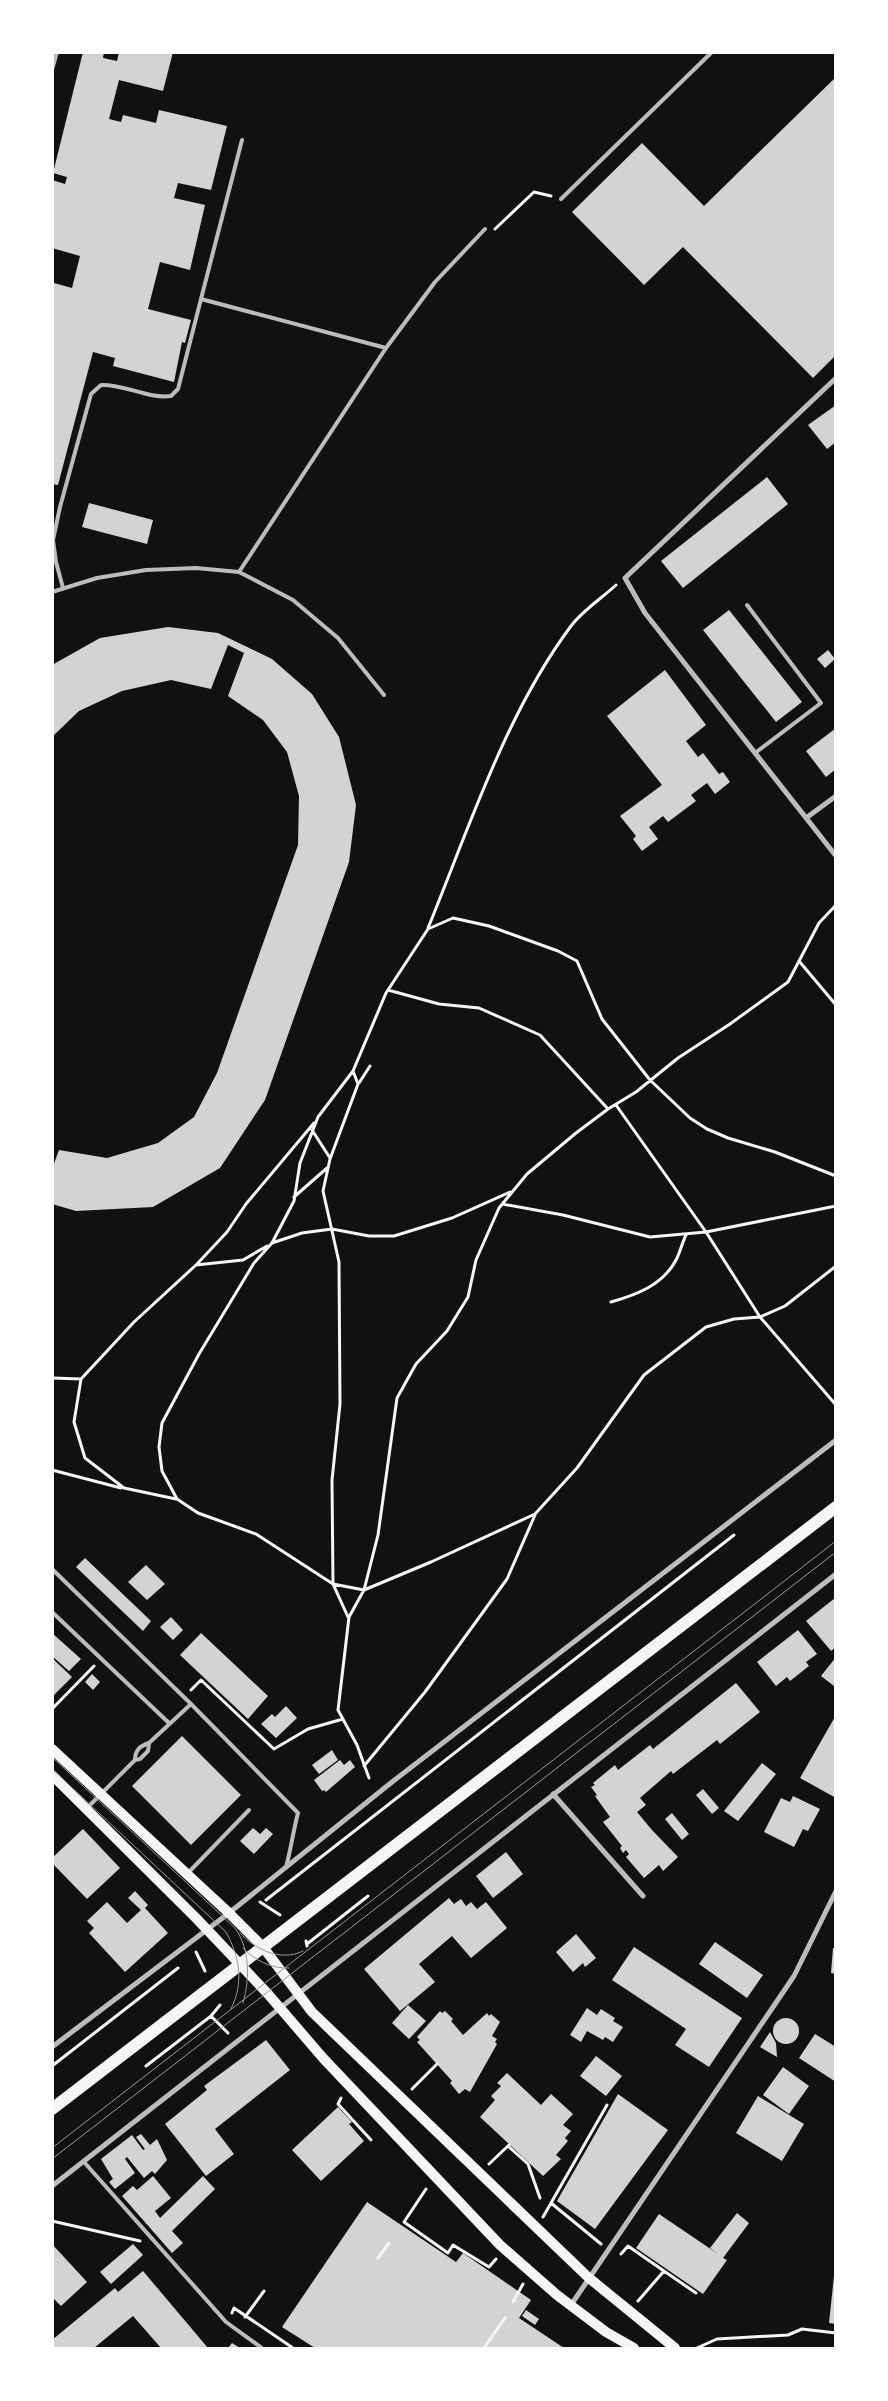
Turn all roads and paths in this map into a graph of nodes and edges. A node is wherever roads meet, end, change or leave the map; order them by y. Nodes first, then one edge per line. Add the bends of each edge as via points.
1 (57, 52) edge
2 (712, 52) edge
3 (52, 70) edge
4 (242, 140) dead end
5 (561, 199) joint
6 (485, 229) joint
7 (201, 299) junction
8 (386, 348) junction
9 (836, 378) edge
10 (60, 507) junction
11 (52, 511) edge
12 (239, 572) junction
13 (625, 578) junction
14 (63, 588) junction
15 (52, 592) edge
16 (747, 605) dead end
17 (384, 695) dead end
18 (755, 753) junction
19 (836, 796) edge
20 (806, 818) junction
21 (836, 856) edge
22 (836, 905) edge
23 (428, 929) junction
24 (799, 961) junction
25 (388, 990) junction
26 (836, 1005) edge
27 (370, 1066) dead end
28 (353, 1072) junction
29 (650, 1080) junction
30 (358, 1084) junction
31 (616, 1105) junction
32 (608, 1108) junction
33 (311, 1129) junction
34 (330, 1159) junction
35 (328, 1166) junction
36 (836, 1176) edge
37 (510, 1192) junction
38 (294, 1198) junction
39 (502, 1204) junction
40 (836, 1206) edge
41 (332, 1229) junction
42 (706, 1232) junction
43 (687, 1234) junction
44 (272, 1243) junction
45 (196, 1265) junction
46 (836, 1266) edge
47 (611, 1302) dead end
48 (760, 1317) junction
49 (52, 1378) edge
50 (81, 1379) junction
51 (836, 1405) edge
52 (836, 1440) edge
53 (52, 1470) edge
54 (124, 1488) junction
55 (177, 1499) junction
56 (836, 1507) edge
57 (535, 1514) junction
58 (737, 1533) dead end
59 (52, 1569) edge
60 (836, 1574) edge
61 (333, 1584) junction
62 (364, 1590) junction
63 (52, 1612) edge
64 (349, 1617) junction
65 (101, 1658) junction
66 (201, 1680) dead end
67 (191, 1704) junction
68 (52, 1709) edge
69 (343, 1719) junction
70 (169, 1723) junction
71 (150, 1743) junction
72 (52, 1749) edge
73 (135, 1760) junction
74 (364, 1766) junction
75 (52, 1775) edge
76 (369, 1778) dead end
77 (101, 1794) junction
78 (553, 1794) junction
79 (87, 1808) junction
80 (249, 1810) dead end
81 (286, 1867) junction
82 (187, 1874) junction
83 (836, 1891) edge
84 (368, 1896) dead end
85 (643, 1896) dead end
86 (229, 1913) junction
87 (280, 1916) dead end
88 (207, 1929) junction
89 (307, 1944) dead end
90 (263, 1947) junction
91 (204, 1948) dead end
92 (197, 1954) junction
93 (189, 1960) dead end
94 (240, 1964) junction
95 (181, 1966) dead end
96 (205, 1971) dead end
97 (298, 1994) junction
98 (220, 2005) dead end
99 (280, 2008) junction
100 (211, 2016) junction
101 (228, 2033) dead end
102 (52, 2047) edge
103 (437, 2064) dead end
104 (52, 2066) edge
105 (146, 2066) dead end
106 (415, 2087) dead end
107 (342, 2097) dead end
108 (607, 2105) dead end
109 (52, 2109) edge
110 (371, 2140) dead end
111 (84, 2162) junction
112 (490, 2164) dead end
113 (52, 2186) edge
114 (426, 2189) dead end
115 (540, 2198) dead end
116 (551, 2203) junction
117 (52, 2221) edge
118 (538, 2227) junction
119 (389, 2243) dead end
120 (158, 2244) junction
121 (608, 2250) junction
122 (619, 2257) dead end
123 (378, 2258) dead end
124 (496, 2259) dead end
125 (664, 2271) junction
126 (589, 2278) junction
127 (522, 2284) dead end
128 (264, 2291) dead end
129 (696, 2293) dead end
130 (514, 2302) dead end
131 (636, 2304) dead end
132 (570, 2305) junction
133 (234, 2308) dead end
134 (245, 2316) junction
135 (504, 2318) dead end
136 (836, 2333) edge
137 (262, 2348) edge
138 (293, 2348) edge
139 (484, 2348) edge
140 (634, 2348) edge
141 (676, 2348) edge
142 (697, 2348) edge

1 - 3 lane
2 - 5 lane
4 - 7 lane
5 - 6 path via 534,192 494,230
6 - 8 lane via 435,282
7 - 8 lane
7 - 10 lane via 178,389 171,396 161,397 113,384 100,385 90,394
8 - 12 lane
9 - 13 street
10 - 11 lane
10 - 14 lane via 53,540
12 - 14 lane via 196,568 146,570 97,578
12 - 17 lane via 293,600 338,638
13 - 18 street via 645,614
13 - 23 path via 572,624 524,698
14 - 15 lane
16 - 18 lane via 821,703
18 - 20 street
19 - 20 street
20 - 21 street
22 - 24 path via 819,923
23 - 25 path
23 - 29 path via 452,918 489,926 578,961 602,1019
24 - 26 path
24 - 29 path via 788,982
25 - 28 path
25 - 32 path via 439,1004 479,1008 540,1035
27 - 30 path
28 - 30 path
28 - 33 path
29 - 31 path
29 - 36 path via 676,1106 707,1129
30 - 34 path
31 - 32 path
31 - 42 path
32 - 37 path
33 - 34 path
33 - 38 path via 300,1163
33 - 45 path
34 - 35 path
35 - 38 path
35 - 41 path via 323,1191
37 - 39 path
37 - 41 path via 452,1218 394,1236 369,1236
38 - 44 path
39 - 43 path via 650,1237
39 - 62 path via 476,1260 468,1297 447,1331 416,1364 397,1398 378,1535
40 - 42 path
41 - 44 path via 302,1233
41 - 61 path via 339,1262 340,1404 332,1480
42 - 43 path
42 - 48 path
43 - 47 path via 668,1272 646,1289
44 - 45 path via 243,1260
44 - 55 path via 254,1262 162,1423 162,1471
45 - 50 path via 134,1322
46 - 48 path via 785,1306
48 - 51 path
48 - 57 path via 734,1319 706,1327 644,1375 577,1468
49 - 50 path
50 - 54 path via 74,1422 84,1458
52 - 81 street
53 - 54 path
54 - 55 path
55 - 61 path via 198,1513 256,1534
56 - 90 main road
57 - 62 path
57 - 74 path via 506,1579 425,1692
58 - 87 path via 260,1904
59 - 67 lane
60 - 78 street
61 - 62 path
61 - 64 path
62 - 64 path
63 - 65 lane
64 - 69 path via 338,1710
65 - 68 path
65 - 70 lane
66 - 69 path via 274,1748 308,1729
67 - 70 lane
67 - 81 lane via 298,1813
69 - 74 path
70 - 71 lane
71 - 73 lane via 148,1751
71 - 73 lane via 141,1746
72 - 77 main road
73 - 77 lane
74 - 76 path
75 - 79 main road
77 - 79 lane
77 - 82 main road
78 - 85 street
78 - 97 street
79 - 88 main road
80 - 82 lane
81 - 86 street
82 - 86 main road
83 - 121 street via 794,1976
84 - 89 path
86 - 88 street
86 - 90 main road
88 - 94 main road
88 - 102 street
90 - 94 main road
90 - 97 main road
91 - 92 path
92 - 93 path
92 - 96 path
94 - 99 main road
94 - 109 main road
95 - 104 path
97 - 99 street
97 - 118 main road via 312,2012
98 - 100 path
99 - 111 street
99 - 132 main road via 323,2058 500,2244
100 - 101 path
100 - 105 path
103 - 106 path
107 - 110 path via 338,2104
108 - 116 path
111 - 113 street
111 - 120 lane
112 - 115 path via 509,2146 528,2164
114 - 124 path via 403,2224 448,2253 453,2244 489,2267
116 - 118 path
116 - 121 path
117 - 120 path
118 - 126 main road
119 - 123 path
120 - 137 lane via 226,2322
121 - 126 street
122 - 125 path via 628,2246
125 - 129 path
125 - 131 path
126 - 132 street
126 - 141 main road
127 - 130 path
128 - 134 path
132 - 140 main road
133 - 134 path
134 - 138 path
135 - 139 path
136 - 142 path via 802,2329 788,2335 717,2339

